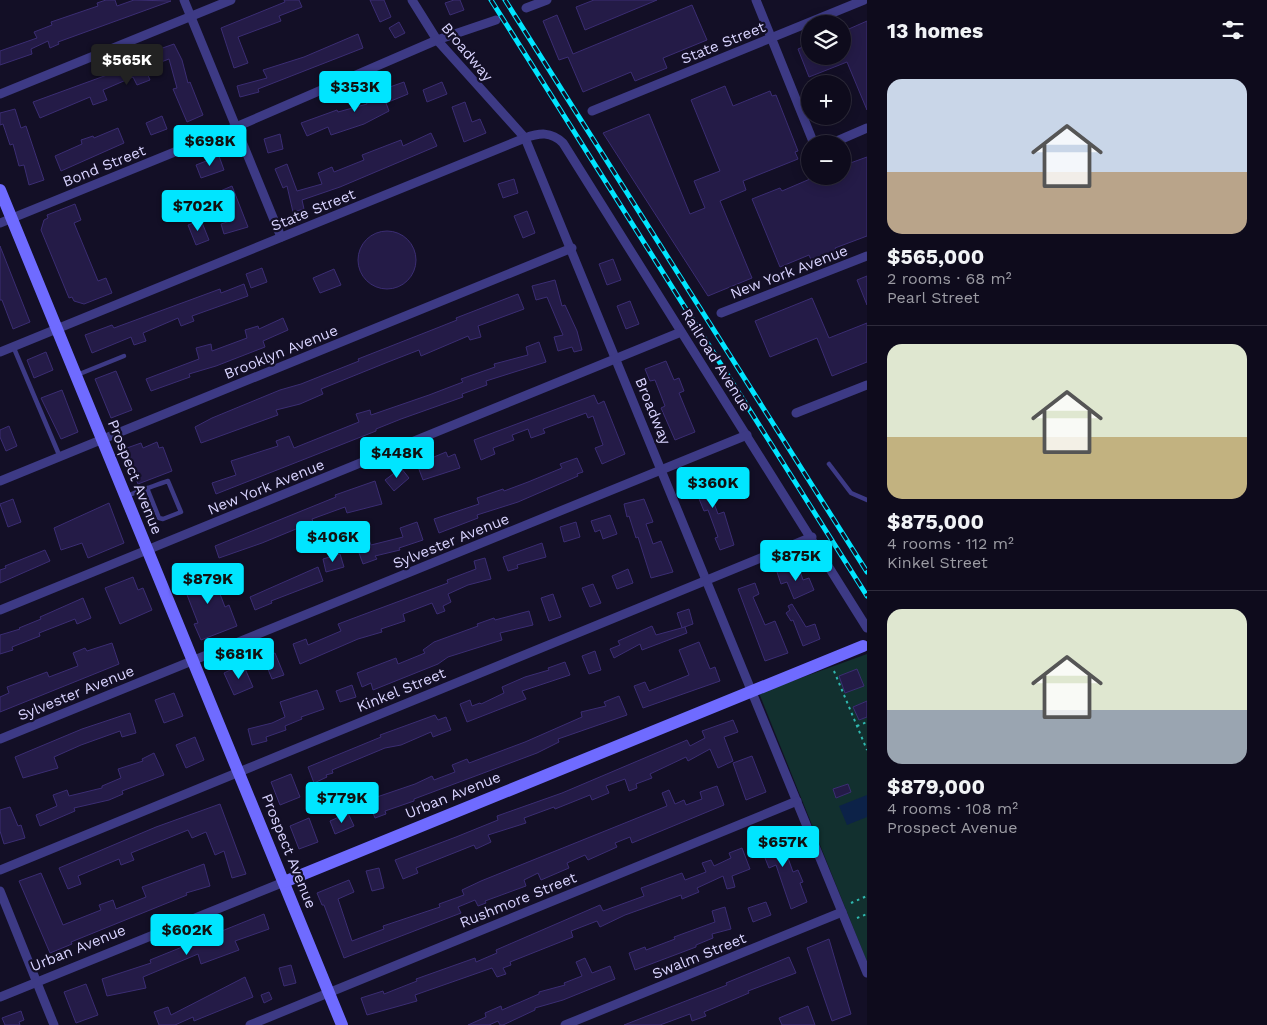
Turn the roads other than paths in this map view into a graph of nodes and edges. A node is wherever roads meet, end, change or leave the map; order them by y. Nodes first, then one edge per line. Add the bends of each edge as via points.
1 (184, 0) edge
2 (231, 0) edge
3 (412, 0) edge
4 (546, 0) edge
5 (756, 0) edge
6 (864, 0) edge
7 (526, 8) dead end
8 (191, 16) junction
9 (496, 20) dead end
10 (772, 38) junction
11 (437, 40) junction
12 (0, 94) edge
13 (592, 111) dead end
14 (236, 127) junction
15 (867, 128) edge
16 (810, 135) edge
17 (851, 135) edge
18 (525, 138) junction
19 (0, 190) edge
20 (6, 220) edge
21 (281, 238) junction
22 (572, 248) junction
23 (867, 256) edge
24 (721, 313) dead end
25 (56, 329) junction
26 (682, 332) junction
27 (13, 346) junction
28 (0, 352) edge
29 (124, 356) dead end
30 (617, 358) junction
31 (75, 376) junction
32 (867, 385) edge
33 (796, 412) dead end
34 (746, 435) junction
35 (102, 439) junction
36 (60, 456) junction
37 (829, 464) dead end
38 (662, 470) junction
39 (0, 481) edge
40 (147, 488) junction
41 (125, 496) junction
42 (867, 500) edge
43 (812, 537) junction
44 (147, 549) junction
45 (707, 580) junction
46 (0, 610) edge
47 (865, 625) edge
48 (863, 646) dead end
49 (193, 661) junction
50 (752, 691) junction
51 (0, 739) edge
52 (238, 771) junction
53 (797, 801) junction
54 (0, 870) edge
55 (284, 882) junction
56 (0, 891) edge
57 (842, 912) junction
58 (867, 973) edge
59 (38, 982) junction
60 (329, 992) junction
61 (0, 998) edge
62 (54, 1025) edge
63 (250, 1025) edge
64 (342, 1025) edge
65 (565, 1025) edge

1 - 8 street
2 - 8 street
3 - 11 street, Broadway
4 - 7 street
5 - 10 street
6 - 10 street, State Street
8 - 12 street
8 - 14 street
9 - 11 street, Bond Street
10 - 13 street, State Street
10 - 16 street
11 - 14 street, Bond Street
11 - 18 street, Broadway
14 - 20 street, Bond Street
14 - 21 street
15 - 17 street
18 - 21 street, State Street
18 - 22 street, Broadway
18 - 26 street, Railroad Avenue via 544,133 563,143
19 - 20 main road, Prospect Avenue
20 - 25 main road, Prospect Avenue
21 - 25 street, State Street
22 - 30 street, Broadway
22 - 35 street, Brooklyn Avenue
23 - 24 street, New York Avenue
25 - 27 street, State Street
25 - 31 main road, Prospect Avenue
26 - 30 street, New York Avenue
26 - 34 street, Railroad Avenue
27 - 28 street, State Street
27 - 36 lane
29 - 31 lane
30 - 38 street, Broadway
30 - 44 street, New York Avenue
31 - 35 main road, Prospect Avenue
32 - 33 street
34 - 38 street, Sylvester Avenue
34 - 43 street, Railroad Avenue
35 - 36 street, Brooklyn Avenue
35 - 41 main road, Prospect Avenue
36 - 39 street, Brooklyn Avenue
37 - 42 lane via 851,493
38 - 45 street, Broadway
38 - 49 street, Sylvester Avenue
40 - 40 lane via 168,480 181,512 159,518
40 - 41 lane
41 - 44 main road, Prospect Avenue
43 - 45 street, Kinkel Street
43 - 47 street, Railroad Avenue
44 - 46 street, New York Avenue
44 - 49 main road, Prospect Avenue
45 - 50 street, Broadway
45 - 52 street, Kinkel Street
48 - 50 main road, Urban Avenue
49 - 51 street, Sylvester Avenue
49 - 52 main road, Prospect Avenue
50 - 53 street, Broadway
50 - 55 main road, Urban Avenue
52 - 54 street, Kinkel Street
52 - 55 main road, Prospect Avenue
53 - 57 street, Broadway
53 - 60 street, Rushmore Street
55 - 59 street, Urban Avenue
55 - 60 main road, Prospect Avenue
56 - 59 street
57 - 58 street, Broadway
57 - 65 street, Swalm Street
59 - 61 street, Urban Avenue
59 - 62 street
60 - 63 street, Rushmore Street
60 - 64 main road, Prospect Avenue

